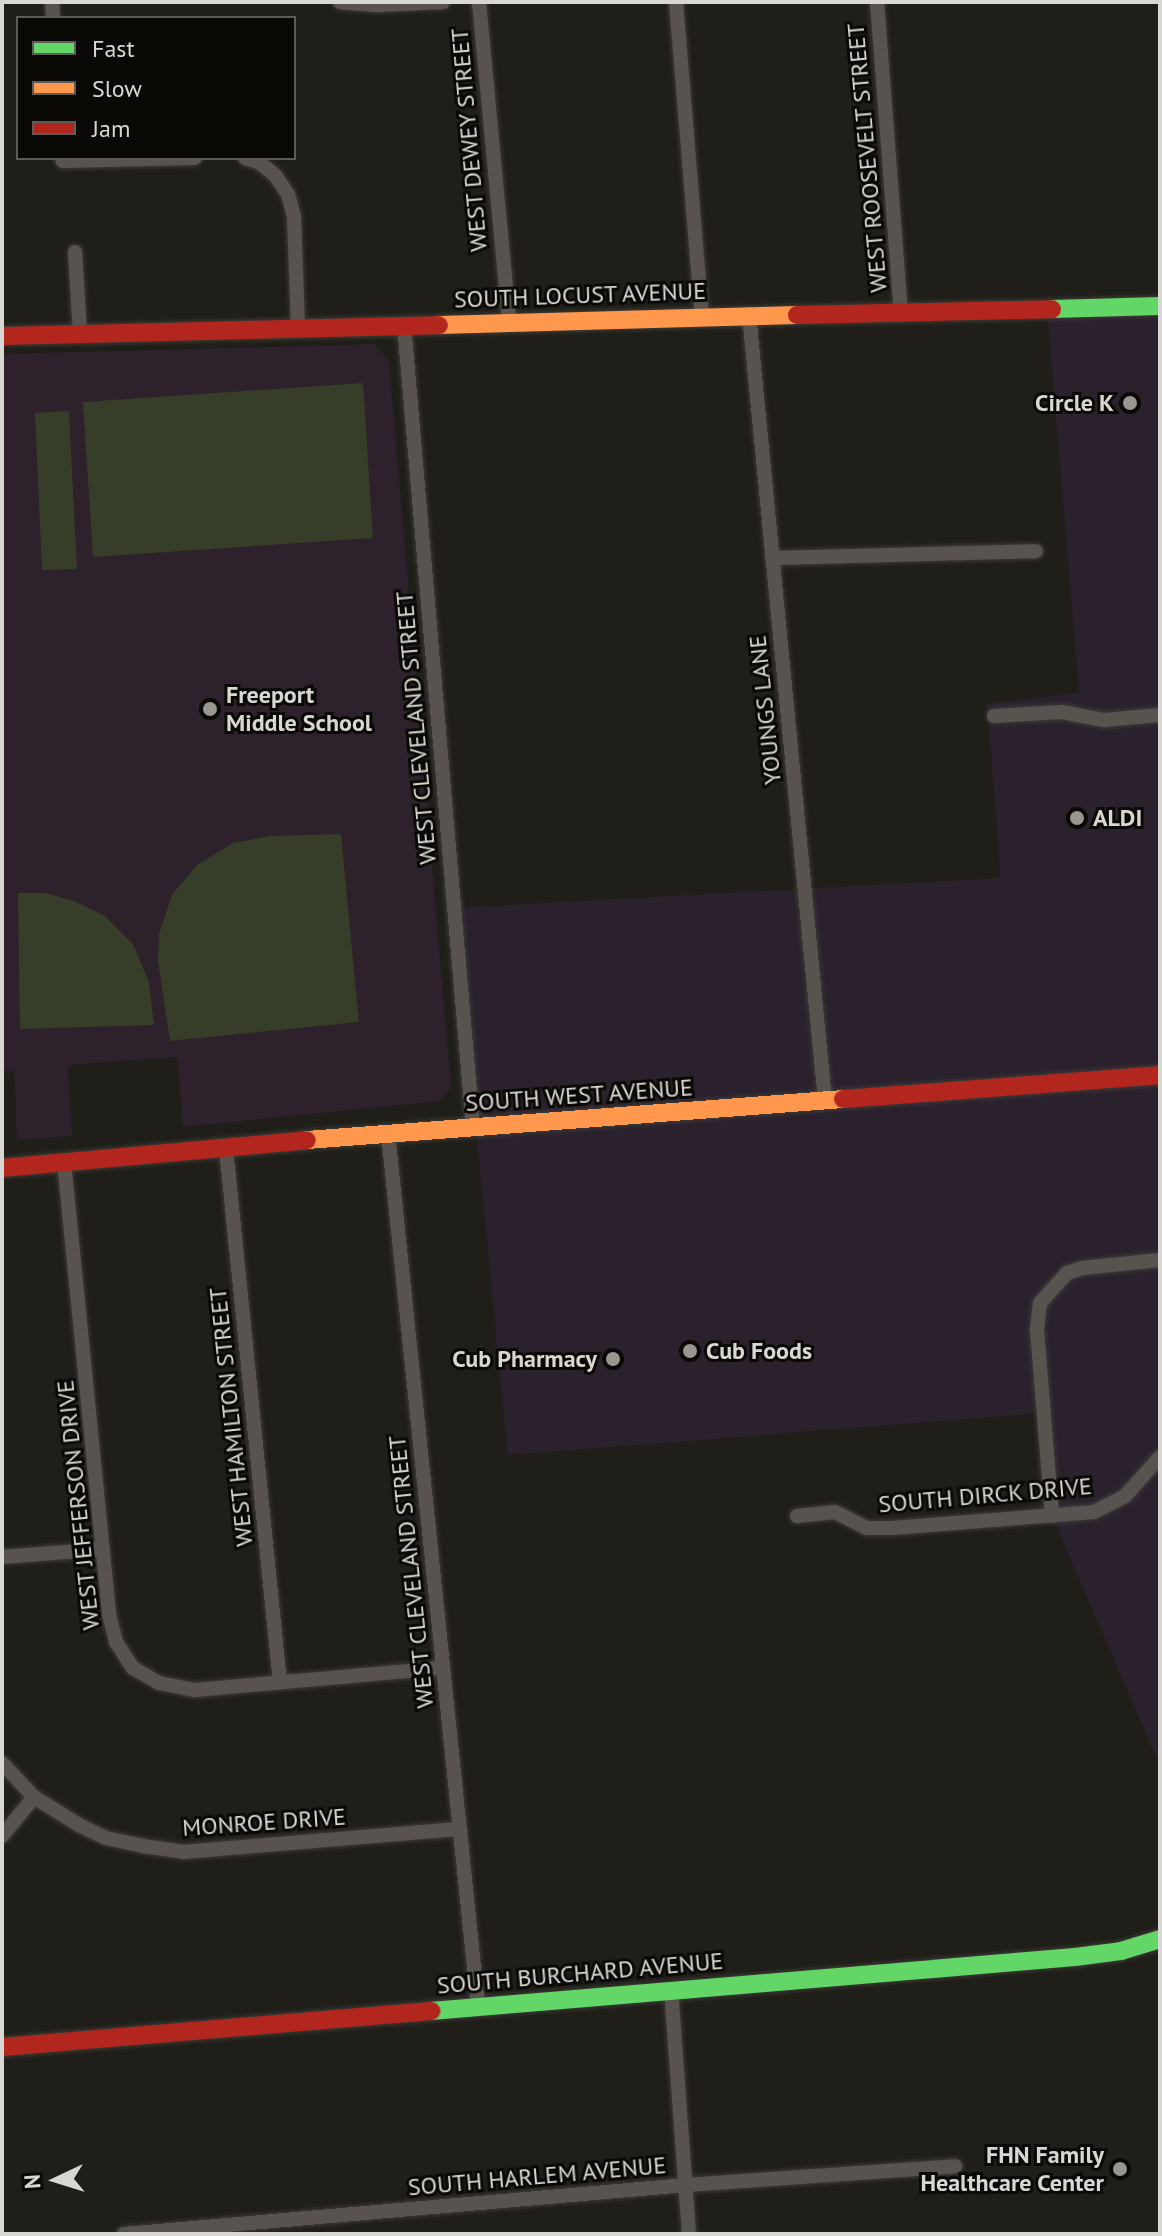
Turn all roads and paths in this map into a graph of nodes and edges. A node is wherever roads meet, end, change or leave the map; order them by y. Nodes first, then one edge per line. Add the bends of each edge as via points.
1 (340, 2) edge
2 (443, 2) edge
3 (479, 2) edge
4 (676, 2) edge
5 (877, 2) edge
6 (251, 160) edge
7 (75, 252) dead end
8 (1160, 306) edge
9 (901, 311) junction
10 (749, 314) junction
11 (702, 316) junction
12 (509, 321) junction
13 (404, 324) junction
14 (298, 327) junction
15 (80, 333) junction
16 (2, 336) edge
17 (1036, 551) dead end
18 (772, 558) junction
19 (1160, 715) edge
20 (994, 716) dead end
21 (1160, 1075) edge
22 (825, 1101) junction
23 (473, 1127) junction
24 (388, 1133) junction
25 (226, 1148) junction
26 (64, 1162) junction
27 (2, 1168) edge
28 (1160, 1260) edge
29 (1160, 1457) edge
30 (797, 1516) dead end
31 (1052, 1516) junction
32 (103, 1549) junction
33 (2, 1557) edge
34 (443, 1668) junction
35 (280, 1682) junction
36 (2, 1763) edge
37 (34, 1797) junction
38 (460, 1829) junction
39 (2, 1836) edge
40 (1160, 1939) edge
41 (671, 1989) junction
42 (478, 2006) junction
43 (2, 2047) edge
44 (955, 2166) dead end
45 (686, 2185) junction
46 (124, 2234) edge
47 (689, 2234) edge

1 - 2 street
3 - 12 street, WEST DEWEY STREET
4 - 11 street
5 - 9 street, WEST ROOSEVELT STREET
6 - 14 street via 275,175 288,194 294,217
7 - 15 street
8 - 9 street, SOUTH LOCUST AVENUE
9 - 10 street, SOUTH LOCUST AVENUE
10 - 11 street, SOUTH LOCUST AVENUE
10 - 18 street, YOUNGS LANE
11 - 12 street, SOUTH LOCUST AVENUE
12 - 13 street, SOUTH LOCUST AVENUE
13 - 14 street, SOUTH LOCUST AVENUE
13 - 23 street, WEST CLEVELAND STREET
14 - 15 street, SOUTH LOCUST AVENUE
15 - 16 street, SOUTH LOCUST AVENUE
17 - 18 street
18 - 22 street, YOUNGS LANE
19 - 20 street via 1104,720 1062,712
21 - 22 street, SOUTH WEST AVENUE
22 - 23 street, SOUTH WEST AVENUE
23 - 24 street, SOUTH WEST AVENUE
24 - 25 street, SOUTH WEST AVENUE
24 - 34 street, WEST CLEVELAND STREET
25 - 26 street, SOUTH WEST AVENUE
25 - 35 street, WEST HAMILTON STREET
26 - 27 street, SOUTH WEST AVENUE
26 - 32 street, WEST JEFFERSON DRIVE
28 - 31 street via 1067,1273 1040,1303 1037,1330
29 - 31 street, SOUTH DIRCK DRIVE via 1125,1496 1094,1512
30 - 31 street, SOUTH DIRCK DRIVE via 835,1512 867,1528 892,1528
32 - 33 street
32 - 35 street, WEST JEFFERSON DRIVE via 116,1642 133,1668 159,1683 195,1690
34 - 35 street, WEST JEFFERSON DRIVE
34 - 38 street, WEST CLEVELAND STREET
36 - 37 street, MONROE DRIVE
37 - 38 street, MONROE DRIVE via 106,1838 184,1852
37 - 39 street
38 - 42 street, WEST CLEVELAND STREET
40 - 41 street, SOUTH BURCHARD AVENUE via 1075,1957
41 - 42 street, SOUTH BURCHARD AVENUE
41 - 45 street
42 - 43 street, SOUTH BURCHARD AVENUE
44 - 45 street, SOUTH HARLEM AVENUE
45 - 46 street, SOUTH HARLEM AVENUE
45 - 47 street

